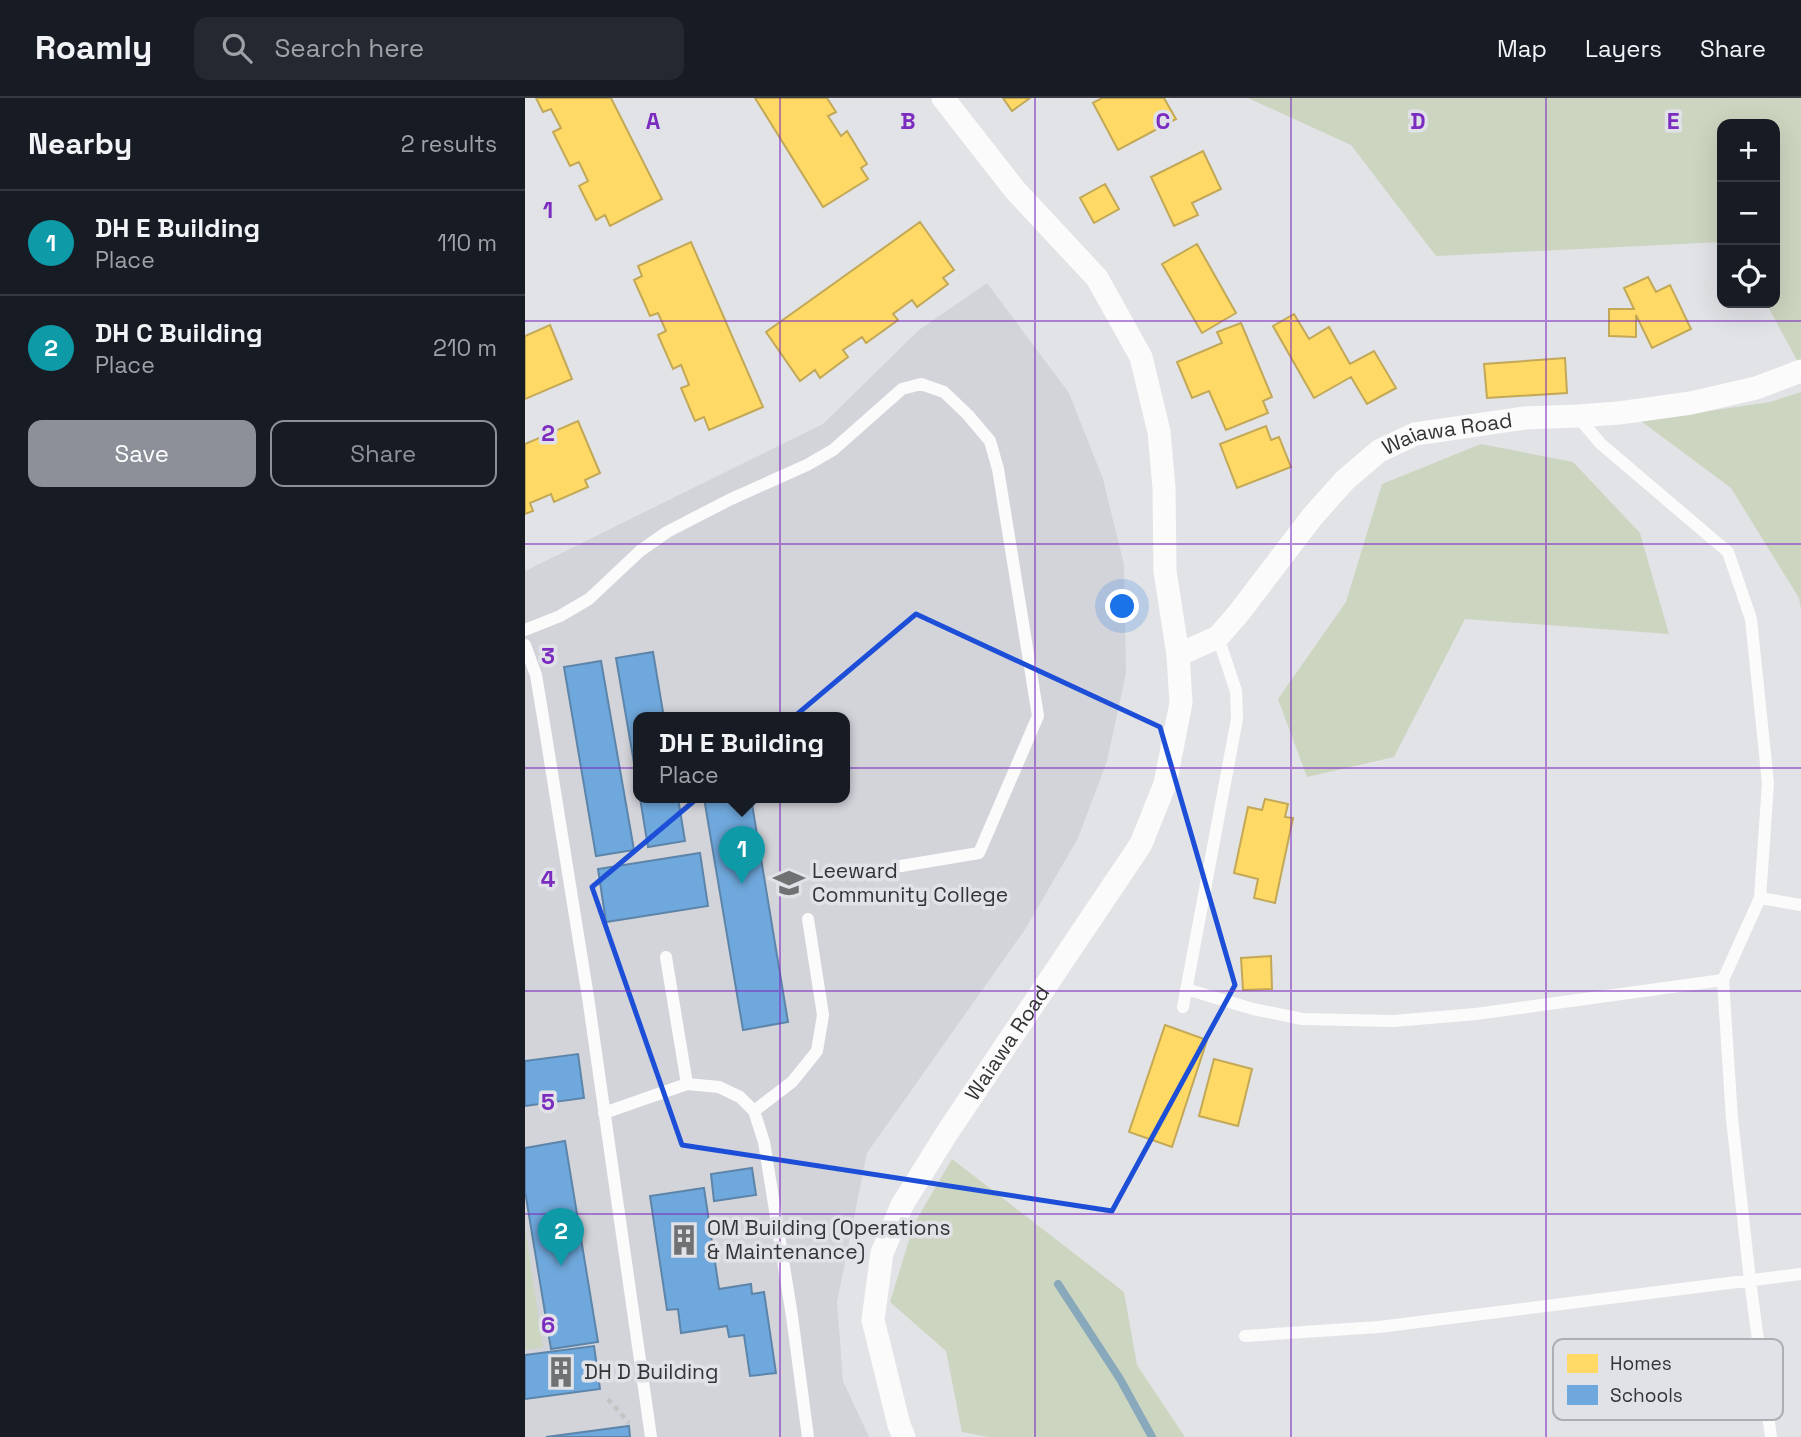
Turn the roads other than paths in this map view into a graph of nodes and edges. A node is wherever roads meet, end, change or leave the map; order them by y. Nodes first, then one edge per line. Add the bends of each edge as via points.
1 (943, 98) edge
2 (1801, 371) edge
3 (1577, 416) junction
4 (525, 630) edge
5 (1218, 637) junction
6 (525, 645) edge
7 (1178, 655) junction
8 (901, 866) dead end
9 (1760, 898) junction
10 (1801, 905) edge
11 (808, 919) dead end
12 (666, 957) dead end
13 (1723, 980) junction
14 (1186, 989) junction
15 (1183, 1007) dead end
16 (687, 1084) junction
17 (754, 1111) junction
18 (604, 1113) junction
19 (1801, 1274) edge
20 (1750, 1280) junction
21 (1245, 1336) dead end
22 (1758, 1339) edge
23 (651, 1437) edge
24 (808, 1437) edge
25 (904, 1437) edge

1 - 7 street, Waiawa Road via 1015,190 1097,278 1141,357 1160,432 1165,571
2 - 3 street, Waiawa Road via 1756,388 1691,403
3 - 5 street, Waiawa Road via 1448,428 1415,434 1379,450 1312,517
3 - 9 lane via 1601,444 1728,552 1751,619 1767,783
4 - 8 lane via 589,599 667,532 833,450 902,389 921,384 944,391 990,441 1038,716 979,853
5 - 7 street, Waiawa Road
5 - 14 lane via 1236,691 1237,719
6 - 18 lane via 536,675
7 - 25 street, Waiawa Road via 1181,703 1165,784 1141,844 941,1143 902,1205 882,1253 873,1320
9 - 10 lane
9 - 13 lane
11 - 17 lane via 824,1015 817,1051 792,1083
12 - 16 lane
13 - 14 lane via 1393,1021 1301,1019
13 - 20 lane
14 - 15 lane
16 - 17 lane via 719,1087 740,1097
16 - 18 lane
17 - 24 lane via 764,1142
18 - 23 lane
19 - 20 lane
20 - 21 lane via 1379,1327
20 - 22 lane

